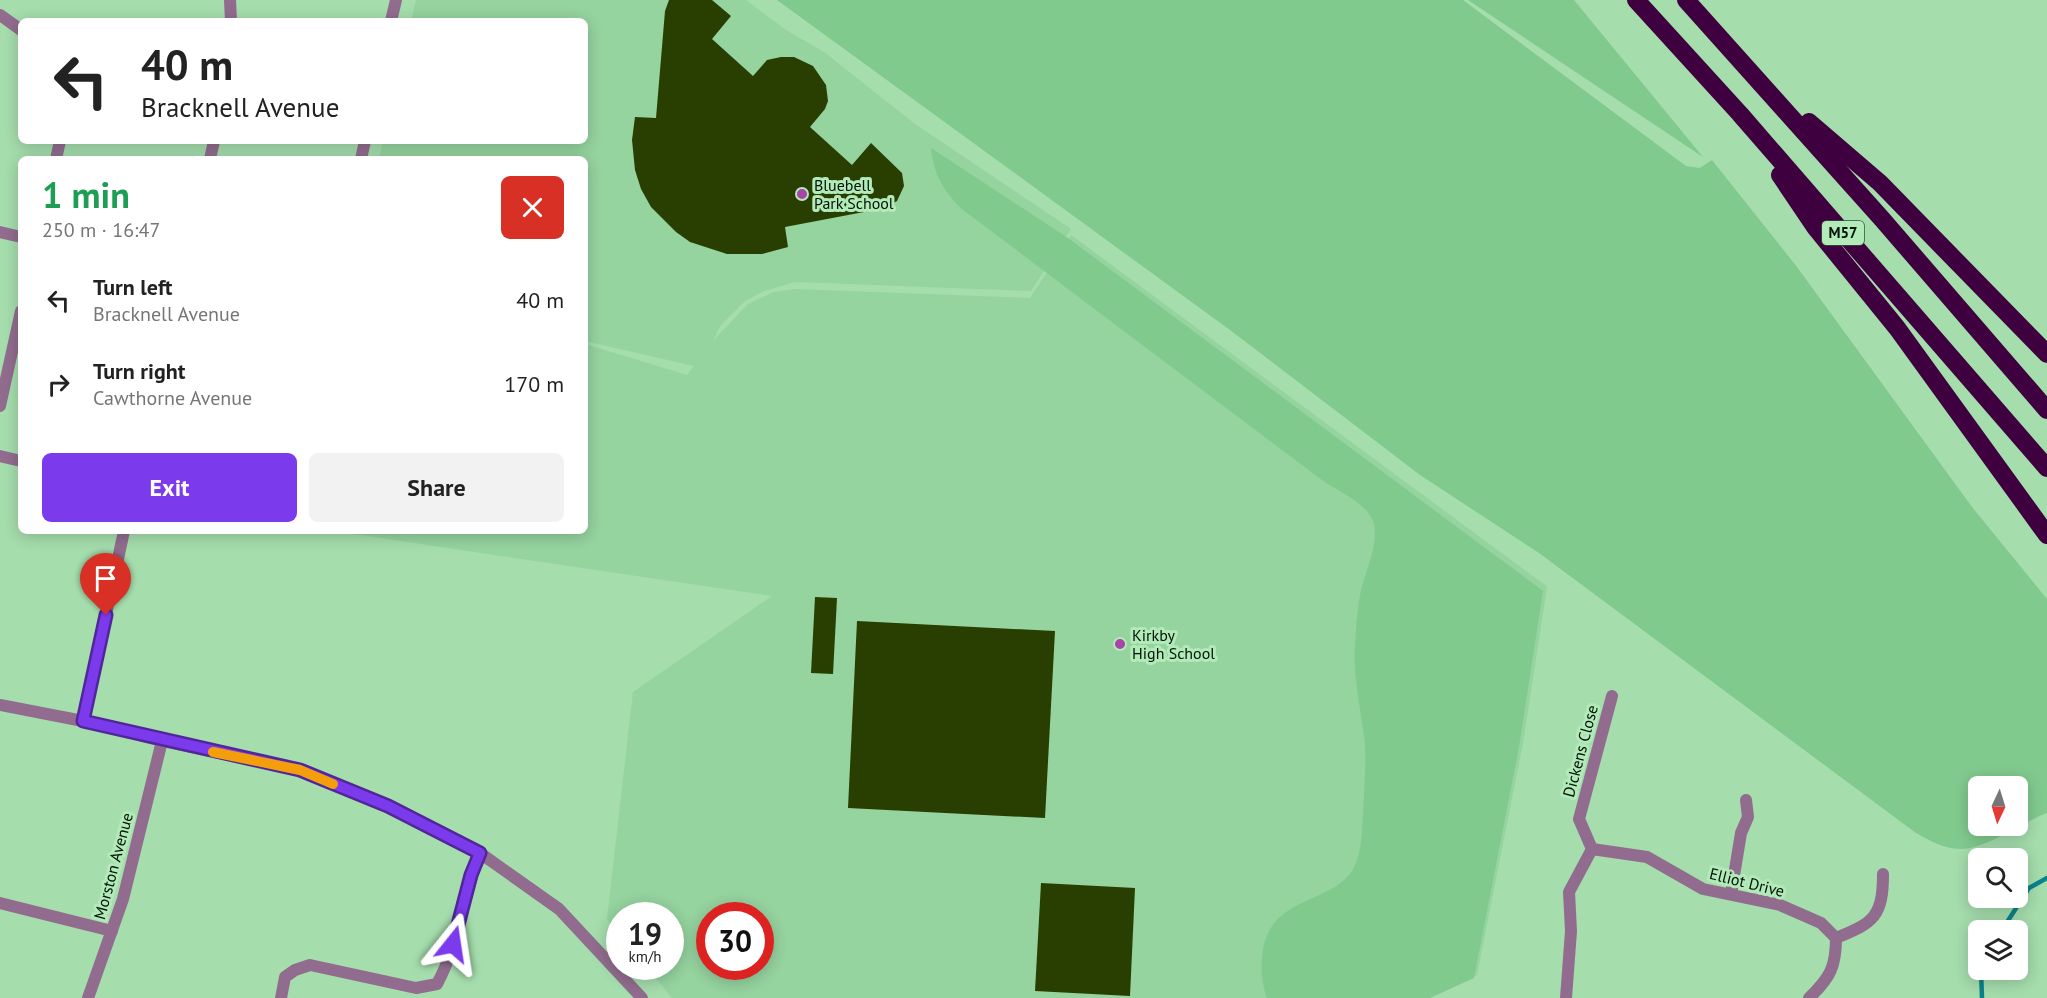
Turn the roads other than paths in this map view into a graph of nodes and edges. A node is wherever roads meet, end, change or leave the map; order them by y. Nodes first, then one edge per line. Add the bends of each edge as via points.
1 (230, 0) edge
2 (396, 0) edge
3 (1636, 0) edge
4 (1686, 0) edge
5 (0, 15) edge
6 (231, 18) edge
7 (392, 18) edge
8 (18, 28) edge
9 (1758, 78) junction
10 (1740, 114) junction
11 (0, 232) edge
12 (18, 236) edge
13 (18, 325) edge
14 (2047, 354) edge
15 (0, 406) edge
16 (2047, 410) edge
17 (0, 456) edge
18 (18, 460) edge
19 (2047, 468) edge
20 (123, 534) edge
21 (2047, 535) edge
22 (1612, 696) dead end
23 (0, 705) edge
24 (83, 721) junction
25 (162, 741) junction
26 (1746, 800) dead end
27 (1592, 849) junction
28 (480, 853) junction
29 (1883, 874) dead end
30 (1731, 894) junction
31 (0, 903) edge
32 (112, 931) junction
33 (1836, 938) junction
34 (88, 998) edge
35 (281, 998) edge
36 (642, 998) edge
37 (1566, 998) edge
38 (1809, 998) edge

1 - 6 street
2 - 7 street
3 - 10 highway, M57
4 - 9 highway, M57
5 - 8 street
9 - 14 highway, M57 via 1880,183
9 - 16 highway, M57
10 - 19 highway, M57
10 - 21 highway, M57 via 1815,227 1897,328
11 - 12 street
13 - 15 street
17 - 18 street
20 - 24 street
22 - 27 street, Dickens Close via 1579,819
23 - 24 street
24 - 25 street
25 - 28 street via 300,770 388,806
25 - 32 street, Morston Avenue
26 - 30 street via 1748,817
27 - 30 street, Elliot Drive via 1647,857 1703,889
27 - 37 street via 1569,892 1571,932
28 - 35 street via 446,967 437,984 416,988 310,965 285,977
28 - 36 street via 559,909
29 - 33 street via 1883,898 1874,915 1864,927
30 - 33 street, Elliot Drive via 1780,905 1821,923
31 - 32 street
32 - 34 street, Morston Avenue
33 - 38 street via 1836,955 1828,980

